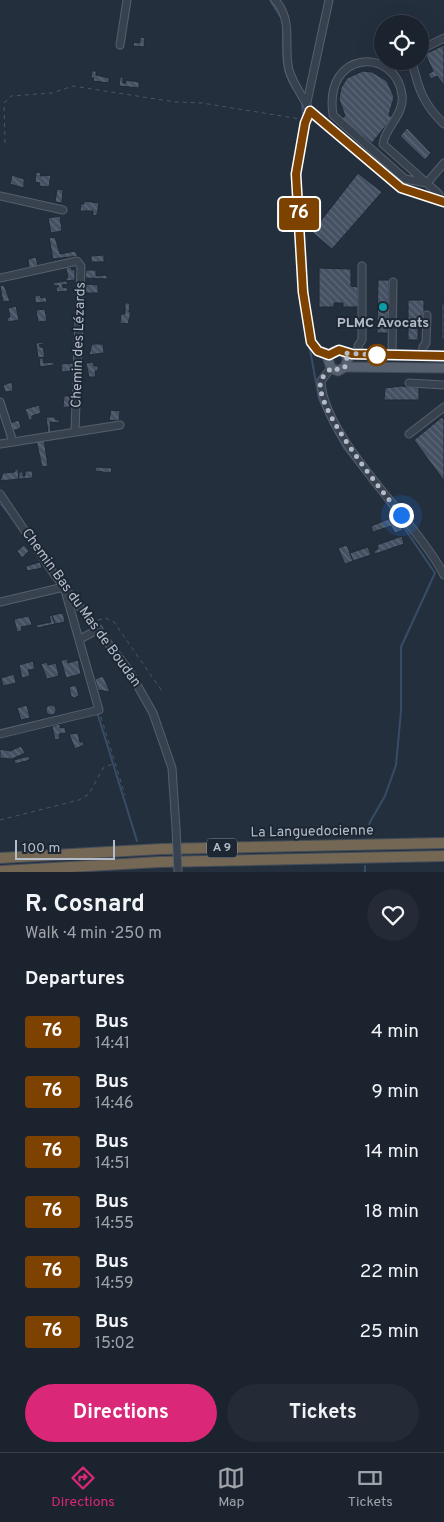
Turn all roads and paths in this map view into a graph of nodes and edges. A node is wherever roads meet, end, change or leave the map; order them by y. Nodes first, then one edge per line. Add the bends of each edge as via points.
1 (127, 0) edge
2 (275, 0) edge
3 (329, 0) edge
4 (444, 38) edge
5 (120, 45) dead end
6 (429, 46) edge
7 (414, 70) edge
8 (307, 102) junction
9 (310, 111) junction
10 (306, 120) junction
11 (444, 124) edge
12 (4, 143) dead end
13 (444, 163) edge
14 (427, 183) junction
15 (0, 196) edge
16 (441, 196) edge
17 (63, 210) dead end
18 (362, 266) dead end
19 (0, 278) edge
20 (393, 282) dead end
21 (427, 315) dead end
22 (344, 353) junction
23 (329, 355) junction
24 (358, 355) junction
25 (392, 355) junction
26 (422, 356) junction
27 (444, 356) edge
28 (345, 367) junction
29 (331, 368) junction
30 (444, 368) edge
31 (409, 383) dead end
32 (444, 386) edge
33 (0, 402) edge
34 (444, 407) edge
35 (120, 425) dead end
36 (75, 431) junction
37 (409, 434) dead end
38 (13, 442) junction
39 (0, 444) edge
40 (1, 498) edge
41 (444, 575) edge
42 (64, 587) junction
43 (0, 602) edge
44 (94, 623) junction
45 (99, 630) junction
46 (80, 638) junction
47 (162, 691) dead end
48 (99, 710) junction
49 (0, 734) edge
50 (115, 764) junction
51 (125, 795) dead end
52 (0, 820) edge
53 (444, 843) edge
54 (444, 856) edge
55 (0, 858) edge
56 (0, 870) edge
57 (178, 872) edge

1 - 5 street
2 - 8 street via 286,18 290,73
3 - 8 street
4 - 6 street
7 - 11 street via 429,110
8 - 9 street
9 - 10 street
9 - 16 street via 401,188
10 - 12 path via 73,86 52,93 11,96 4,103
10 - 23 street via 296,174 303,292 311,342 318,351
13 - 14 street
14 - 14 street via 405,179 334,116 334,86 342,71 366,62 380,64 394,74 403,97 399,113 384,136 383,144
14 - 16 street
15 - 17 street
18 - 24 street via 362,340
19 - 36 street, Chemin des Lézards via 77,261 81,266
20 - 25 street
21 - 26 street
22 - 23 main road via 335,351
22 - 24 main road
22 - 28 main road via 348,359
23 - 29 main road
24 - 25 main road
25 - 26 main road
26 - 27 main road
28 - 29 main road via 338,371
28 - 30 main road
29 - 41 street via 321,381 321,395 336,426 422,540
31 - 32 street
33 - 38 street
34 - 37 street
35 - 36 street
36 - 38 street
38 - 39 street
40 - 42 street, Chemin Bas du Mas de Boudan
42 - 43 street
42 - 44 street, Chemin Bas du Mas de Boudan
42 - 46 street
44 - 45 street, Chemin Bas du Mas de Boudan
44 - 47 path via 106,618 114,622
45 - 46 street
45 - 57 street, Chemin Bas du Mas de Boudan, bridge via 128,669 153,713 172,768
46 - 48 street
48 - 49 street
48 - 50 path
50 - 51 path
50 - 52 path via 103,768 89,794 79,800
53 - 55 highway, La Languedocienne / A 9 via 161,849
54 - 56 highway, La Languedocienne / A 9 via 159,862

